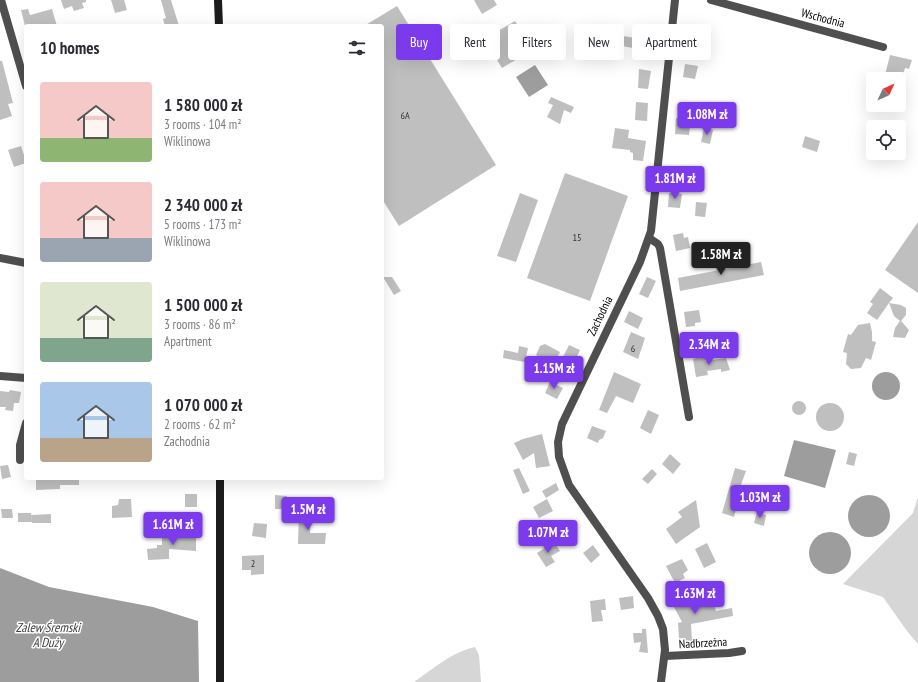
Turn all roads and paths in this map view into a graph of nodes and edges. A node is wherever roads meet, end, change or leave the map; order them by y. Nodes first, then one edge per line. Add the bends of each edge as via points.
1 (1, 0) edge
2 (218, 0) edge
3 (675, 0) edge
4 (711, 0) edge
5 (218, 24) edge
6 (883, 47) dead end
7 (24, 79) edge
8 (648, 238) junction
9 (0, 258) edge
10 (24, 263) edge
11 (0, 376) edge
12 (24, 378) edge
13 (689, 417) dead end
14 (24, 430) edge
15 (20, 460) dead end
16 (220, 480) edge
17 (742, 651) dead end
18 (665, 656) junction
19 (220, 682) edge
20 (661, 682) edge

1 - 7 street
2 - 5 main road
3 - 8 street, Zachodnia via 656,194
4 - 6 street, Wschodnia
8 - 13 street via 660,248
8 - 18 street, Zachodnia via 640,262 566,413 559,434 558,449 560,464 569,484 655,609 663,629
9 - 10 street
11 - 12 street
14 - 15 street via 20,445
16 - 19 main road
17 - 18 street, Nadbrzeżna
18 - 20 street, Zachodnia

